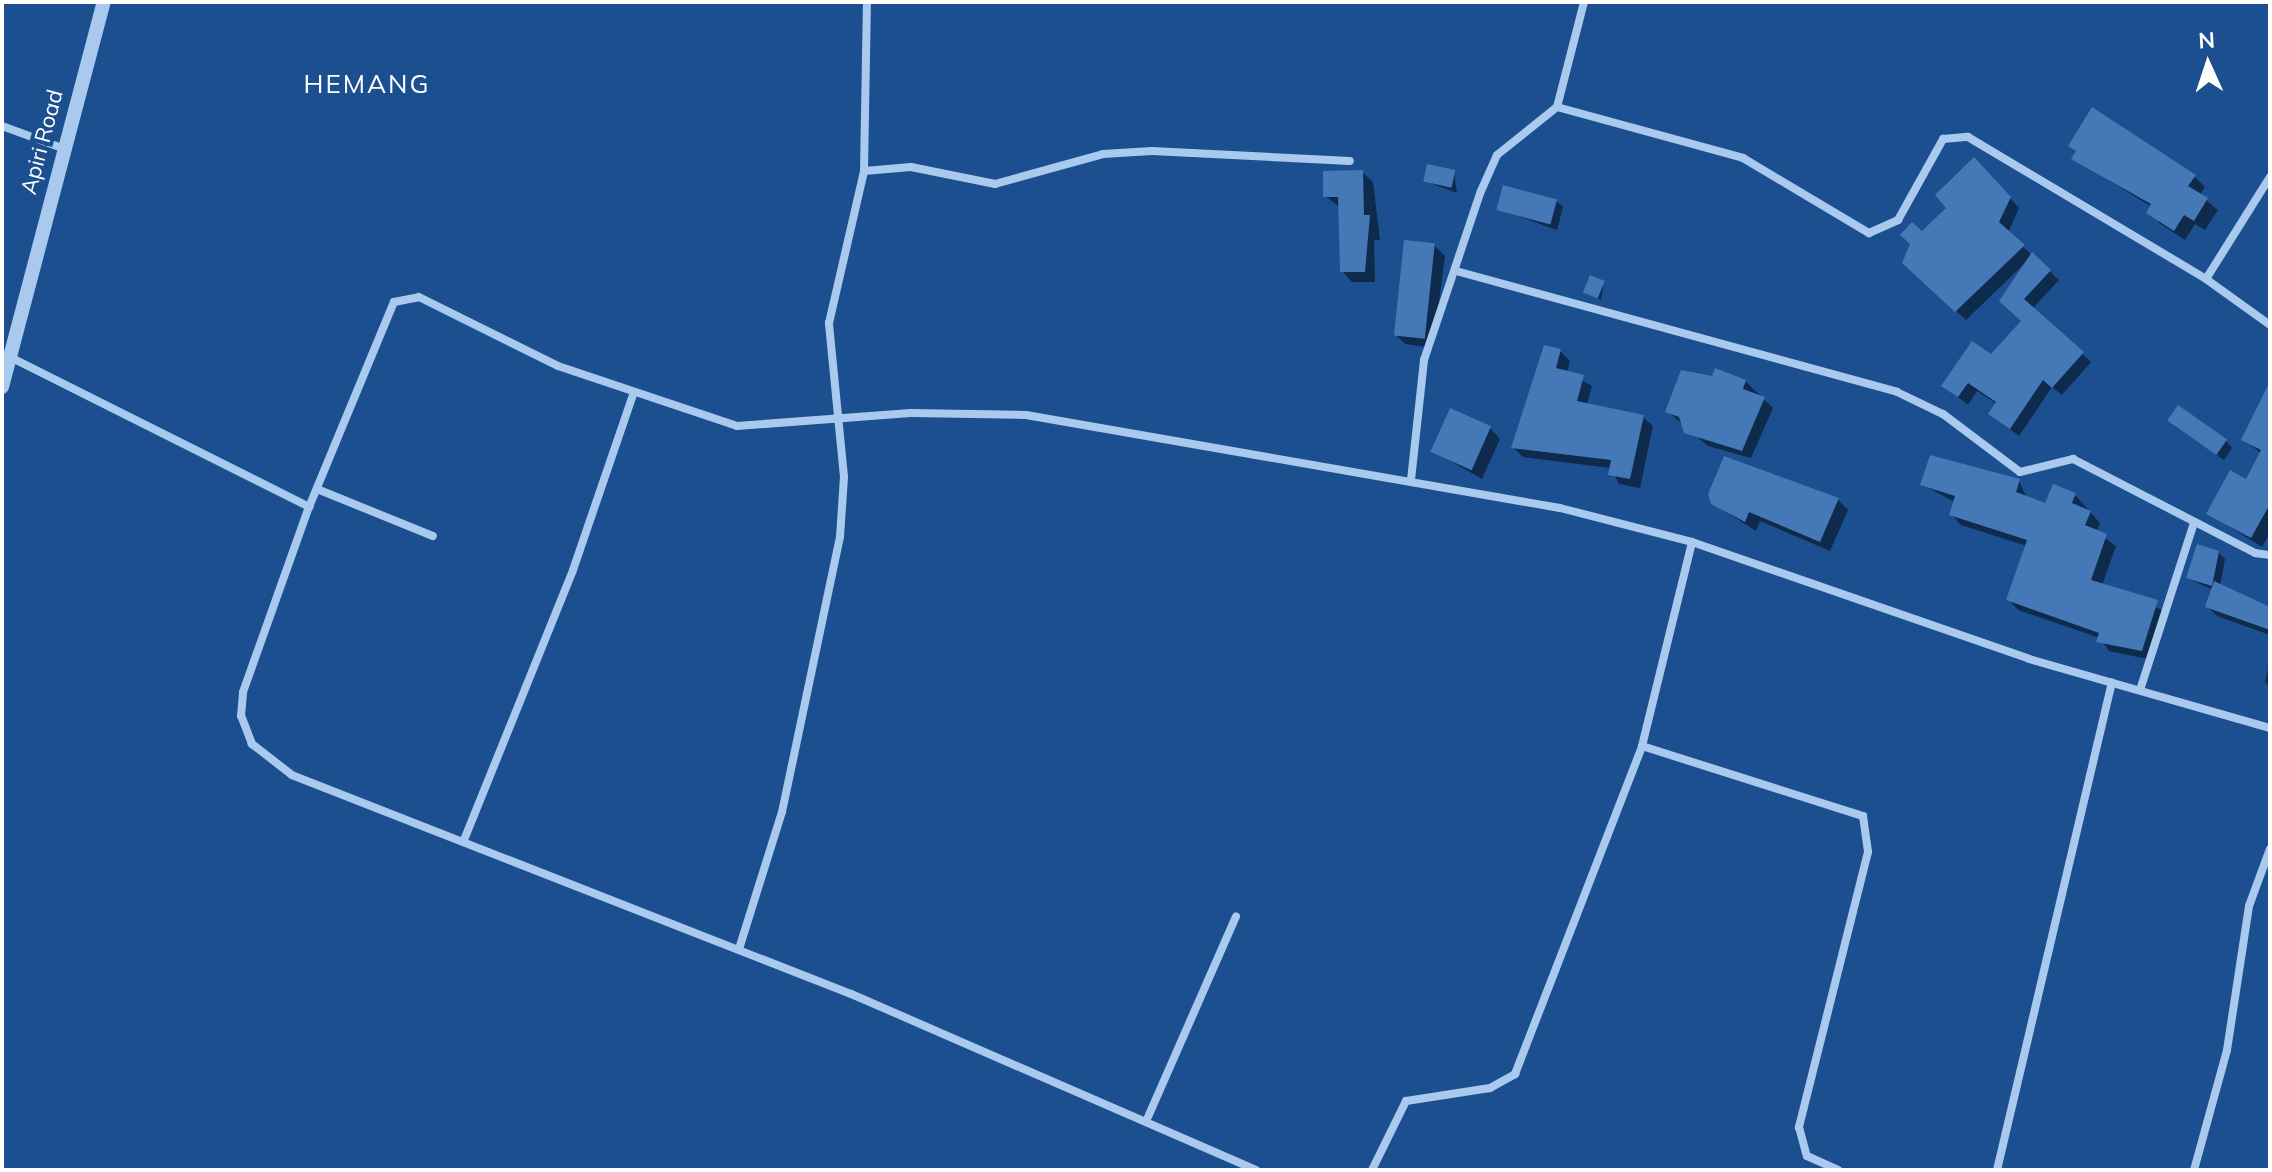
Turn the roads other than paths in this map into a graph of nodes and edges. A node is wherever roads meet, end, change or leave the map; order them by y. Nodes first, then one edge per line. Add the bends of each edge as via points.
1 (104, 2) edge
2 (867, 2) edge
3 (1584, 2) edge
4 (1557, 107) junction
5 (2, 126) edge
6 (62, 148) junction
7 (1350, 161) dead end
8 (864, 171) junction
9 (2270, 177) edge
10 (1456, 271) junction
11 (2206, 279) junction
12 (2270, 325) edge
13 (10, 357) junction
14 (2, 387) edge
15 (633, 395) junction
16 (834, 418) junction
17 (1411, 480) junction
18 (317, 489) junction
19 (309, 507) junction
20 (2194, 523) junction
21 (433, 536) dead end
22 (1692, 542) junction
23 (2270, 555) edge
24 (2112, 682) junction
25 (2140, 690) junction
26 (2270, 728) edge
27 (1642, 746) junction
28 (464, 840) junction
29 (2270, 849) edge
30 (1236, 917) dead end
31 (739, 949) junction
32 (1148, 1117) junction
33 (1256, 1170) edge
34 (1372, 1170) edge
35 (1838, 1170) edge
36 (1997, 1170) edge
37 (2194, 1170) edge

1 - 6 street, Apiri Road
2 - 8 street
3 - 4 street
4 - 10 street via 1497,155
4 - 11 street via 1743,158 1869,233 1898,220 1943,139 1968,137
5 - 6 street
6 - 13 street, Apiri Road
7 - 8 street via 1152,151 1103,154 995,184 923,168
8 - 16 street via 829,323
9 - 11 street
10 - 17 street via 1424,360
10 - 20 street via 1897,392 1943,414 2020,472 2073,459
11 - 12 street
13 - 14 street, Apiri Road
13 - 19 street
15 - 16 street via 737,426
15 - 18 street via 505,344 419,297 403,297 389,310
15 - 28 street via 568,584
16 - 17 street via 1026,415
16 - 31 street via 844,477 840,537 782,812
17 - 22 street
18 - 19 street
18 - 21 street
19 - 28 street via 243,692 246,732 292,775
20 - 23 street
20 - 25 street
22 - 24 street
22 - 27 street
24 - 25 street
24 - 36 street
25 - 26 street
27 - 34 street via 1515,1074 1490,1088 1406,1101
27 - 35 street via 1863,816 1868,852 1799,1127 1807,1156
28 - 31 street
29 - 37 street via 2249,906 2227,1050
30 - 32 street
31 - 32 street
32 - 33 street

